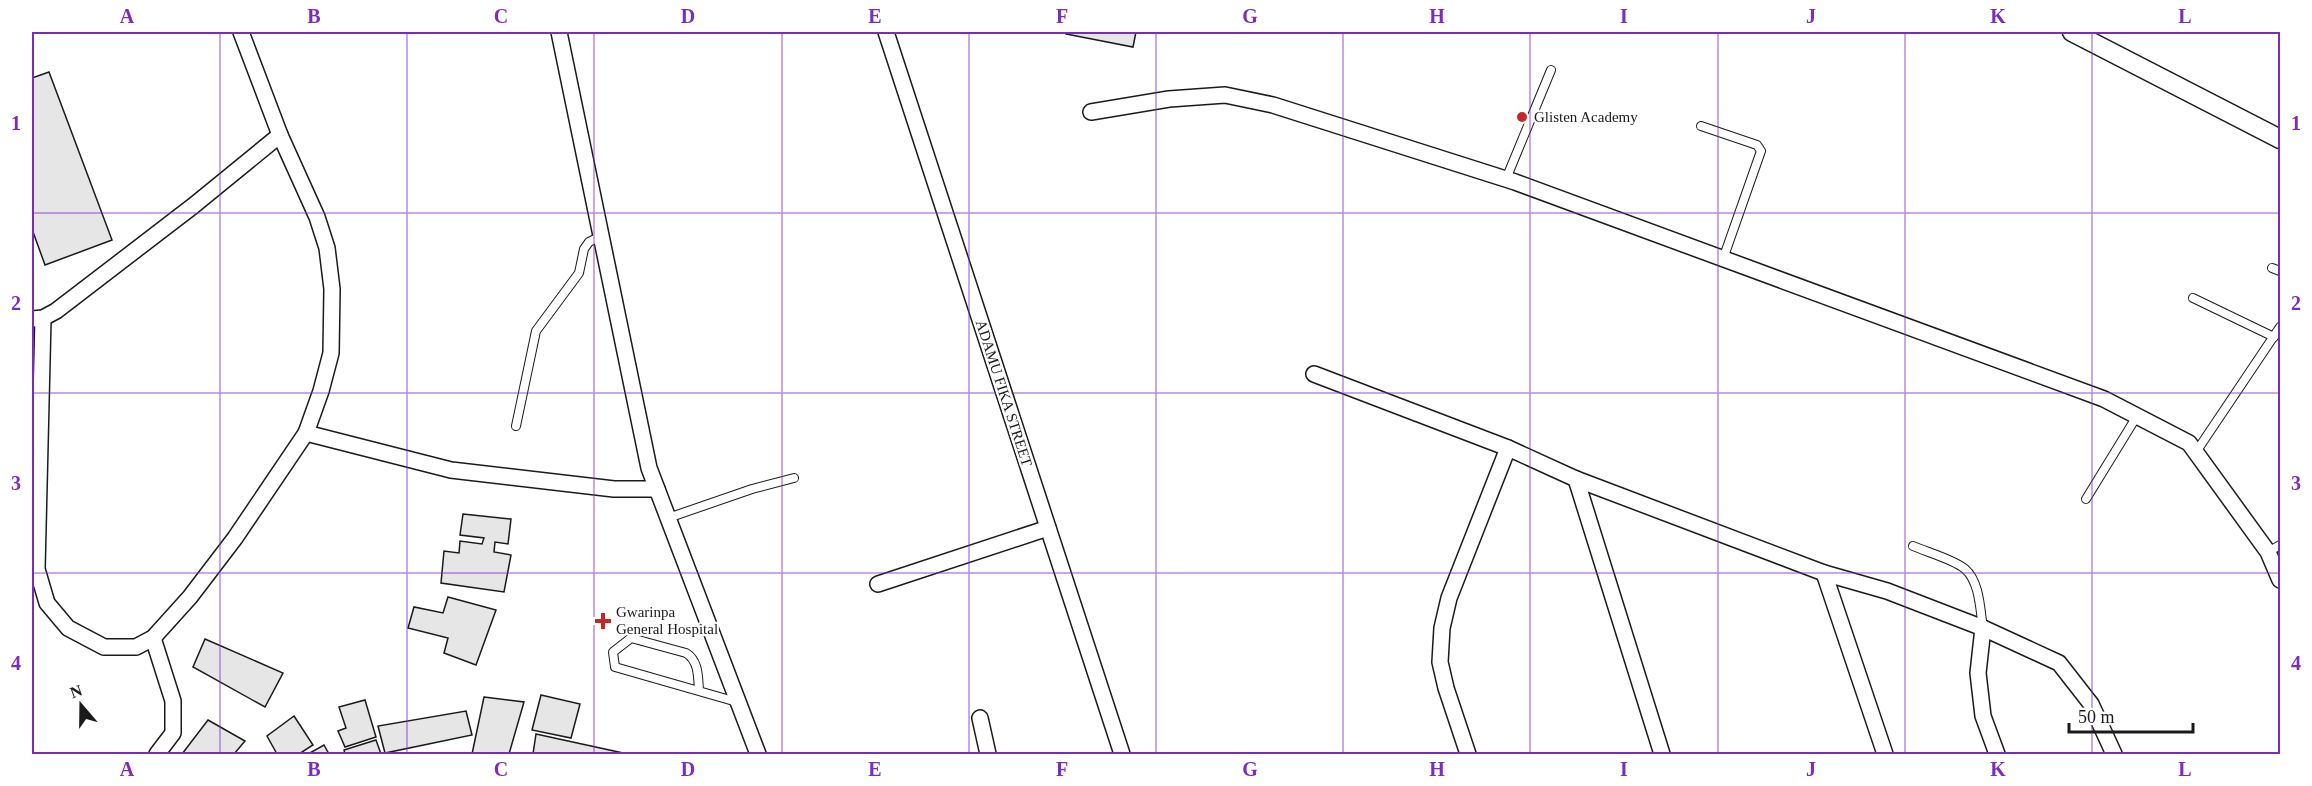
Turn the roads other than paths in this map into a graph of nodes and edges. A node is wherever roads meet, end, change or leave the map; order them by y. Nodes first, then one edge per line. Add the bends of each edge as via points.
1 (241, 32) edge
2 (559, 32) edge
3 (886, 32) edge
4 (2072, 32) edge
5 (1551, 70) dead end
6 (1091, 112) dead end
7 (1701, 126) dead end
8 (280, 135) junction
9 (2280, 139) edge
10 (1506, 179) junction
11 (601, 236) junction
12 (1723, 259) junction
13 (2193, 298) dead end
14 (37, 318) edge
15 (2280, 327) edge
16 (2274, 337) junction
17 (1314, 374) dead end
18 (2137, 416) junction
19 (516, 426) dead end
20 (306, 433) junction
21 (1508, 448) junction
22 (2196, 452) junction
23 (794, 478) dead end
24 (1576, 479) junction
25 (657, 489) junction
26 (2086, 500) dead end
27 (668, 518) junction
28 (1048, 528) junction
29 (1913, 546) dead end
30 (2274, 548) edge
31 (1824, 573) junction
32 (2280, 580) edge
33 (878, 584) dead end
34 (1983, 628) junction
35 (153, 638) junction
36 (699, 691) junction
37 (738, 702) junction
38 (980, 718) dead end
39 (157, 754) edge
40 (758, 754) edge
41 (988, 754) edge
42 (1122, 754) edge
43 (1468, 754) edge
44 (1662, 754) edge
45 (1885, 754) edge
46 (1997, 754) edge
47 (2114, 754) edge

1 - 8 street
2 - 11 street
3 - 28 street, ADAMU FIKA STREET
4 - 9 street
5 - 10 lane
6 - 10 street via 1169,99 1224,95 1273,105
7 - 12 lane via 1756,145 1761,151
8 - 14 street via 56,311
8 - 20 street via 317,216 327,248 332,289 331,353
10 - 12 street
11 - 19 lane via 584,249 579,273 536,331
11 - 25 street via 649,468
12 - 18 street via 2104,399
13 - 16 lane
14 - 35 street via 37,569 47,603 68,628 104,647 136,647
15 - 16 lane
16 - 22 lane
17 - 21 street
18 - 22 street via 2189,443
18 - 26 lane
20 - 25 street via 451,470 614,489
20 - 35 street via 235,538
21 - 24 street
21 - 43 street via 1449,598 1442,628 1440,662
22 - 30 street
23 - 27 lane
24 - 31 street
24 - 44 street
25 - 27 street
27 - 37 street
28 - 33 street
28 - 42 street, ADAMU FIKA STREET
29 - 34 lane via 1964,568 1970,575
30 - 32 street
31 - 34 street via 1887,591
31 - 45 street
34 - 46 street via 1978,673 1983,716
34 - 47 street via 2059,663 2091,704
35 - 39 street via 173,701 173,732
36 - 36 lane via 615,667 613,652 631,638 687,653 696,662
36 - 37 lane
37 - 40 street
38 - 41 street

